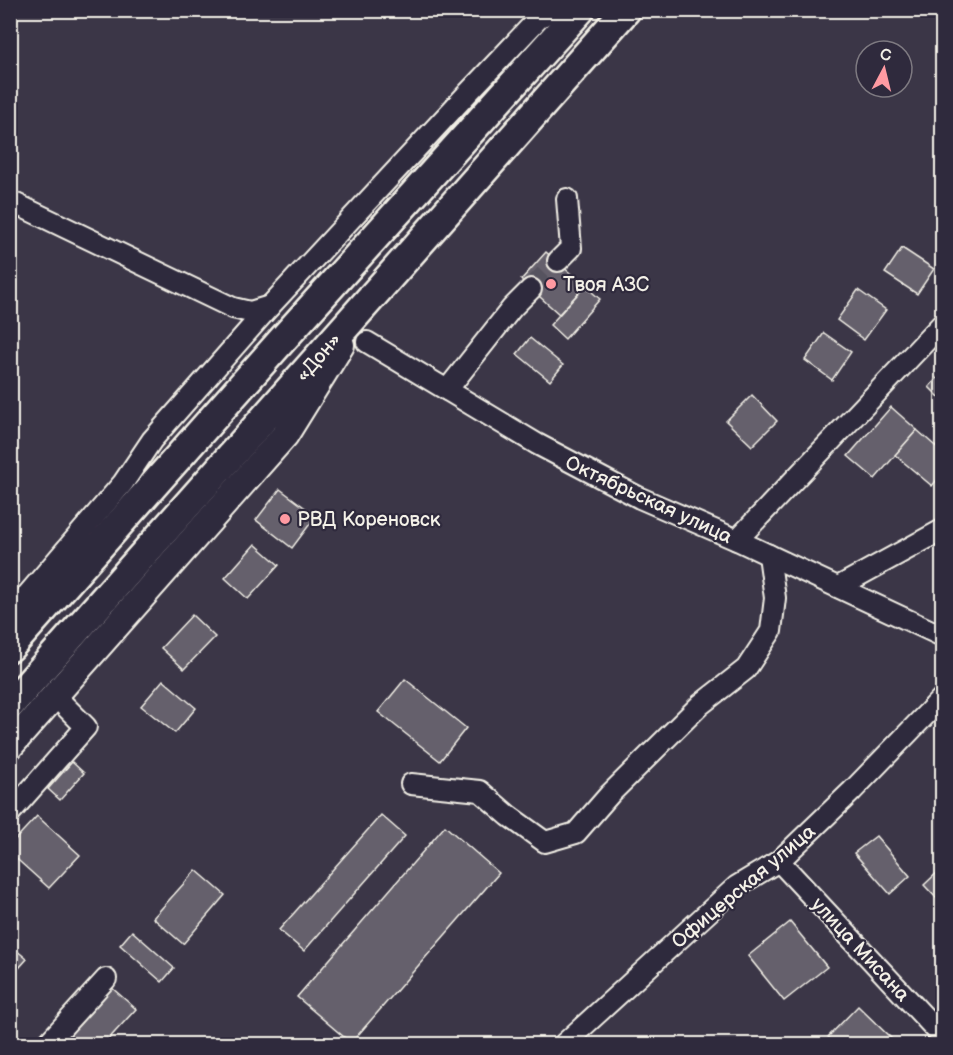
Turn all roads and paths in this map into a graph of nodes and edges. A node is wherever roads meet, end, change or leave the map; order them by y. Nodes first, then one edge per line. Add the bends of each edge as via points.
1 (552, 10) edge
2 (580, 10) edge
3 (626, 10) edge
4 (567, 199) dead end
5 (10, 201) edge
6 (558, 261) tunnel mouth
7 (531, 289) tunnel mouth
8 (371, 296) junction
9 (270, 306) junction
10 (233, 308) junction
11 (942, 324) edge
12 (367, 342) dead end
13 (237, 343) junction
14 (447, 390) junction
15 (942, 530) edge
16 (737, 540) junction
17 (769, 555) junction
18 (838, 587) junction
19 (10, 615) edge
20 (942, 636) edge
21 (10, 647) edge
22 (55, 696) junction
23 (942, 698) edge
24 (10, 705) edge
25 (10, 746) edge
26 (411, 784) dead end
27 (10, 813) edge
28 (779, 861) junction
29 (106, 979) dead end
30 (942, 1036) edge
31 (47, 1044) edge
32 (564, 1044) edge

1 - 9 street via 539,18
2 - 21 highway, «Дон»
3 - 8 highway, «Дон»
4 - 6 street via 571,248
5 - 10 street
7 - 14 street
8 - 22 main road via 285,435
8 - 24 highway, «Дон»
9 - 10 street via 250,312
9 - 13 street
10 - 13 street via 241,324
11 - 16 street
12 - 14 street, Октябрьская улица
13 - 19 street via 152,440 123,483
14 - 16 street, Октябрьская улица via 630,493
15 - 18 street
16 - 17 street, Октябрьская улица
17 - 18 street, Октябрьская улица
17 - 26 street via 775,598 771,631 746,669 700,705 576,833 545,842 480,791
18 - 20 street, Октябрьская улица
22 - 25 main road
22 - 27 street via 86,727
23 - 28 street, Офицерская улица
28 - 30 street, улица Мисана
28 - 32 street, Офицерская улица via 737,885
29 - 31 street

